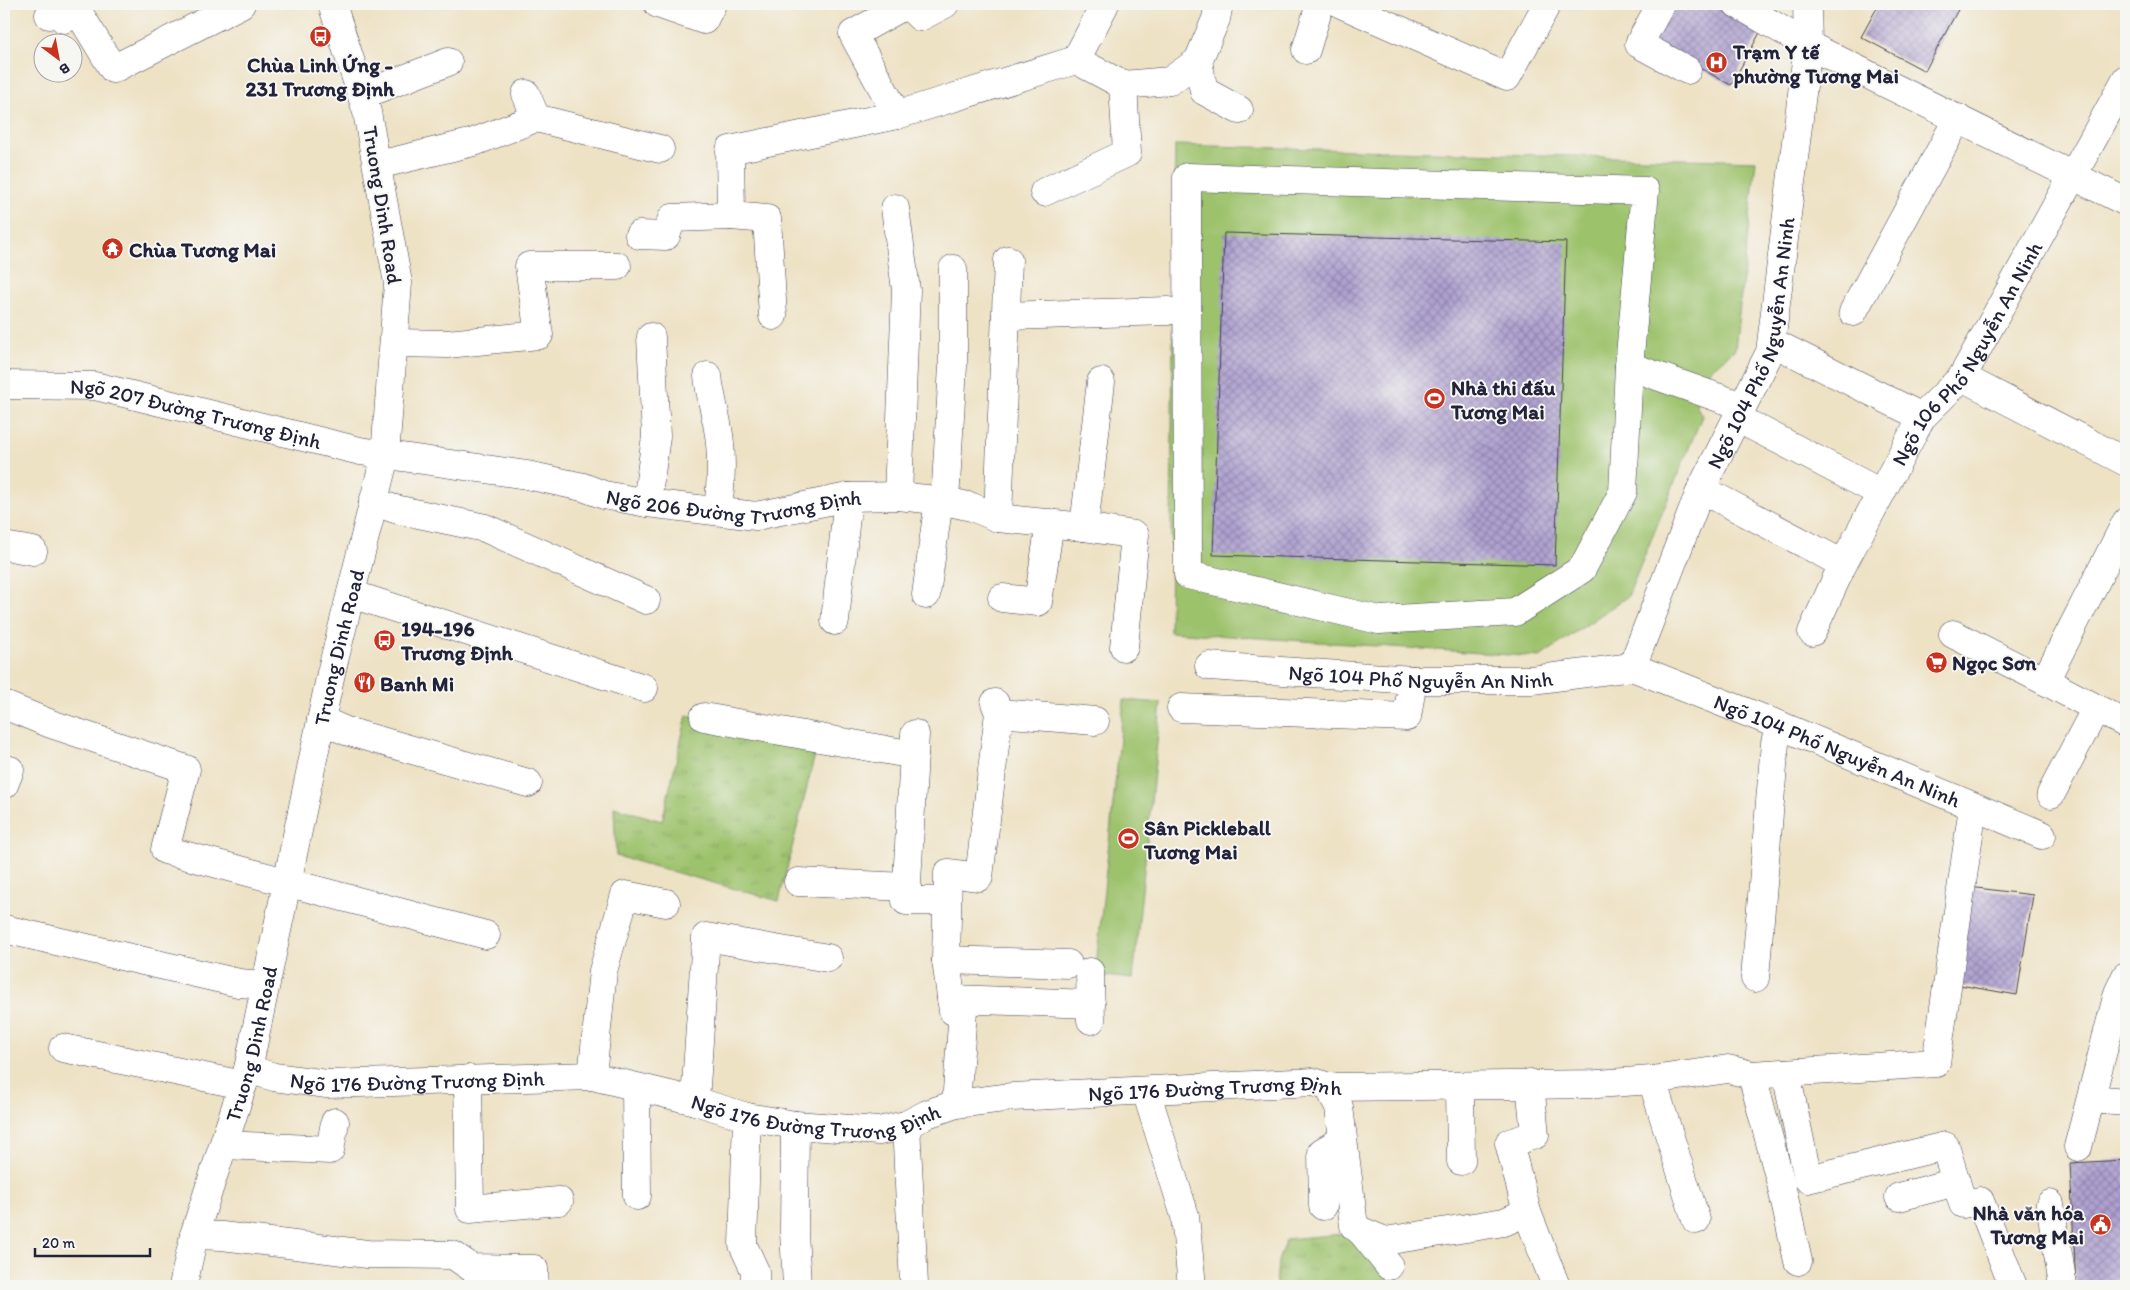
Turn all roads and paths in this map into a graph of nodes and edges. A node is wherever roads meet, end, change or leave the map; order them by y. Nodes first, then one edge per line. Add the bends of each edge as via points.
1 (241, 4) edge
2 (332, 4) edge
3 (658, 4) edge
4 (712, 4) edge
5 (907, 4) edge
6 (945, 4) edge
7 (1105, 4) edge
8 (1219, 4) edge
9 (1320, 4) edge
10 (1341, 4) edge
11 (1547, 4) edge
12 (1661, 4) edge
13 (1737, 4) edge
14 (1807, 4) edge
15 (50, 15) dead end
16 (1808, 45) junction
17 (1306, 50) dead end
18 (1076, 60) junction
19 (1198, 61) junction
20 (448, 62) dead end
21 (1687, 70) dead end
22 (2126, 79) edge
23 (1123, 85) junction
24 (362, 95) junction
25 (1239, 110) dead end
26 (898, 115) junction
27 (1958, 118) junction
28 (660, 149) dead end
29 (378, 165) junction
30 (2073, 175) junction
31 (1044, 192) dead end
32 (2126, 202) edge
33 (895, 208) dead end
34 (731, 216) junction
35 (639, 235) dead end
36 (1008, 260) dead end
37 (617, 266) dead end
38 (953, 269) dead end
39 (1168, 311) dead end
40 (1853, 312) dead end
41 (773, 316) dead end
42 (1006, 316) junction
43 (651, 337) dead end
44 (1772, 342) junction
45 (394, 343) junction
46 (1629, 366) junction
47 (708, 376) dead end
48 (1962, 377) junction
49 (1101, 382) dead end
50 (4, 385) edge
51 (1740, 412) junction
52 (1922, 417) junction
53 (385, 456) junction
54 (2126, 462) edge
55 (1701, 489) junction
56 (1881, 493) junction
57 (898, 496) junction
58 (848, 497) junction
59 (942, 501) junction
60 (373, 502) junction
61 (647, 503) junction
62 (718, 510) junction
63 (998, 518) junction
64 (2126, 522) edge
65 (1050, 523) junction
66 (1084, 527) junction
67 (4, 546) edge
68 (33, 551) dead end
69 (1843, 564) junction
70 (351, 594) junction
71 (926, 595) dead end
72 (1002, 598) dead end
73 (646, 600) dead end
74 (836, 621) dead end
75 (1812, 632) dead end
76 (1953, 634) dead end
77 (1124, 648) dead end
78 (1209, 666) dead end
79 (1632, 667) junction
80 (1413, 680) junction
81 (2045, 681) junction
82 (644, 688) dead end
83 (4, 705) edge
84 (1181, 708) dead end
85 (2096, 708) junction
86 (704, 718) dead end
87 (321, 720) junction
88 (1095, 720) dead end
89 (2126, 724) edge
90 (1779, 725) junction
91 (528, 783) dead end
92 (2051, 794) dead end
93 (1973, 807) junction
94 (2042, 835) dead end
95 (286, 881) junction
96 (798, 882) dead end
97 (907, 887) junction
98 (947, 901) junction
99 (666, 903) dead end
100 (4, 929) edge
101 (486, 935) dead end
102 (828, 958) dead end
103 (946, 960) junction
104 (2126, 976) edge
105 (1755, 978) dead end
106 (265, 985) junction
107 (951, 999) junction
108 (63, 1048) dead end
109 (1740, 1072) junction
110 (1786, 1073) junction
111 (592, 1076) junction
112 (246, 1077) junction
113 (468, 1079) junction
114 (1652, 1080) junction
115 (1530, 1083) junction
116 (1460, 1086) junction
117 (1329, 1087) junction
118 (636, 1088) junction
119 (1146, 1091) junction
120 (2091, 1099) junction
121 (695, 1101) junction
122 (2126, 1102) edge
123 (956, 1104) junction
124 (747, 1117) junction
125 (336, 1122) dead end
126 (795, 1125) junction
127 (906, 1125) junction
128 (1342, 1140) junction
129 (224, 1145) junction
130 (2078, 1147) dead end
131 (1461, 1161) dead end
132 (1956, 1182) junction
133 (637, 1196) dead end
134 (1899, 1196) dead end
135 (559, 1201) dead end
136 (2050, 1204) dead end
137 (1323, 1206) dead end
138 (1527, 1212) junction
139 (1699, 1215) dead end
140 (1360, 1231) junction
141 (194, 1235) junction
142 (1798, 1261) dead end
143 (1389, 1266) dead end
144 (914, 1284) dead end
145 (183, 1286) edge
146 (535, 1286) edge
147 (756, 1286) edge
148 (797, 1286) edge
149 (1192, 1286) edge
150 (1556, 1286) edge
151 (2013, 1286) edge
152 (2063, 1286) edge

1 - 15 street via 113,69 79,12 64,19 59,9
2 - 24 street, Truong Dinh Road
3 - 4 street via 704,20
5 - 6 street via 920,17
5 - 26 street via 853,34
7 - 18 street
8 - 19 street
9 - 17 street
10 - 11 street via 1507,77
12 - 21 street via 1639,44
13 - 16 street
14 - 16 street, Ngõ 104 Phố Nguyễn An Ninh
16 - 27 street
16 - 44 street, Ngõ 104 Phố Nguyễn An Ninh
18 - 23 street
18 - 26 street
19 - 23 street via 1170,82
19 - 25 street via 1204,91
20 - 24 street
22 - 30 street, Ngõ 106 Phố Nguyễn An Ninh
23 - 31 street via 1126,153
24 - 29 street, Truong Dinh Road
26 - 34 street via 730,150
27 - 30 street
27 - 40 street
28 - 29 street via 531,106 474,142
29 - 45 street, Truong Dinh Road via 398,283
30 - 32 street
30 - 48 street, Ngõ 106 Phố Nguyễn An Ninh
33 - 57 street via 906,290
34 - 35 street via 672,218 666,236
34 - 41 street via 767,219
36 - 42 street
37 - 45 street via 529,266 539,335 447,344
38 - 59 street via 953,366
39 - 42 street
42 - 63 street
43 - 61 street via 656,436
44 - 51 street, Ngõ 104 Phố Nguyễn An Ninh
44 - 52 street
45 - 53 street, Truong Dinh Road
46 - 46 street via 1645,191 1187,177 1188,575 1379,620 1515,612 1582,569 1623,492
46 - 51 street
47 - 62 street via 718,431 721,483
48 - 52 street, Ngõ 106 Phố Nguyễn An Ninh
48 - 54 street
49 - 66 street
50 - 53 street, Ngõ 207 Đường Trương Định via 95,386
51 - 55 street, Ngõ 104 Phố Nguyễn An Ninh
51 - 56 street
52 - 56 street, Ngõ 106 Phố Nguyễn An Ninh
53 - 60 street, Truong Dinh Road
53 - 61 street, Ngõ 206 Đường Trương Định via 408,456 527,475 583,487 604,496
55 - 69 street
55 - 79 street, Ngõ 104 Phố Nguyễn An Ninh
56 - 69 street, Ngõ 106 Phố Nguyễn An Ninh
57 - 58 street, Ngõ 206 Đường Trương Định
57 - 59 street, Ngõ 206 Đường Trương Định
58 - 62 street, Ngõ 206 Đường Trương Định via 756,516
58 - 74 street
59 - 63 street, Ngõ 206 Đường Trương Định
59 - 71 street
60 - 70 street, Truong Dinh Road
60 - 73 street via 485,528
61 - 62 street, Ngõ 206 Đường Trương Định
63 - 65 street, Ngõ 206 Đường Trương Định
64 - 81 street
65 - 66 street, Ngõ 206 Đường Trương Định
65 - 72 street via 1038,602
66 - 77 street, Ngõ 206 Đường Trương Định via 1135,535
67 - 68 street
69 - 75 street, Ngõ 106 Phố Nguyễn An Ninh
70 - 82 street
70 - 87 street, Truong Dinh Road
76 - 81 street
78 - 80 street, Ngõ 104 Phố Nguyễn An Ninh
79 - 80 street, Ngõ 104 Phố Nguyễn An Ninh via 1532,680
79 - 90 street, Ngõ 104 Phố Nguyễn An Ninh
80 - 84 street via 1407,717
81 - 85 street
83 - 95 street via 186,769 165,850
85 - 89 street
85 - 92 street
86 - 97 street via 915,745
87 - 91 street via 346,731
87 - 95 street, Truong Dinh Road
88 - 98 street via 997,708 979,877 948,873
90 - 93 street, Ngõ 104 Phố Nguyễn An Ninh
90 - 105 street
93 - 94 street, Ngõ 104 Phố Nguyễn An Ninh
93 - 110 street, Ngõ 176 Đường Trương Định via 1936,1063
95 - 101 street
95 - 106 street, Truong Dinh Road
96 - 97 street
97 - 98 street via 906,901
98 - 103 street
99 - 111 street via 625,895 603,972
100 - 106 street via 239,983
102 - 121 street via 706,937
103 - 107 street
103 - 107 street via 1079,968 1091,1012
104 - 120 street via 2118,993
106 - 112 street, Truong Dinh Road
107 - 123 street via 953,1011 963,1011
108 - 112 street, Ngõ 176 Đường Trương Định
109 - 110 street, Ngõ 176 Đường Trương Định
109 - 114 street, Ngõ 176 Đường Trương Định
109 - 142 street via 1781,1184
110 - 132 street via 1808,1179 1945,1146
111 - 113 street, Ngõ 176 Đường Trương Định
111 - 118 street, Ngõ 176 Đường Trương Định
112 - 113 street, Ngõ 176 Đường Trương Định via 326,1084
112 - 129 street, Truong Dinh Road
113 - 135 street via 470,1209
114 - 115 street, Ngõ 176 Đường Trương Định via 1597,1084
114 - 139 street
115 - 116 street, Ngõ 176 Đường Trương Định
115 - 138 street via 1535,1135 1509,1143
116 - 117 street, Ngõ 176 Đường Trương Định
116 - 131 street
117 - 119 street, Ngõ 176 Đường Trương Định via 1314,1082
117 - 128 street via 1339,1107
118 - 121 street, Ngõ 176 Đường Trương Định
118 - 133 street
119 - 123 street, Ngõ 176 Đường Trương Định via 1012,1097
119 - 149 street via 1186,1216
120 - 122 street
120 - 130 street
121 - 124 street, Ngõ 176 Đường Trương Định
123 - 127 street, Ngõ 176 Đường Trương Định
124 - 126 street, Ngõ 176 Đường Trương Định
124 - 147 street via 743,1245 755,1271
125 - 129 street via 330,1150
126 - 127 street, Ngõ 176 Đường Trương Định via 879,1131
126 - 148 street
127 - 144 street
128 - 137 street via 1322,1152
128 - 140 street via 1354,1226
129 - 141 street, Truong Dinh Road
132 - 134 street
132 - 151 street via 1963,1204 1980,1201
136 - 152 street
138 - 140 street via 1504,1222 1385,1241
138 - 150 street
140 - 143 street
141 - 145 street, Truong Dinh Road
141 - 146 street via 367,1254 453,1254 472,1268 534,1269

